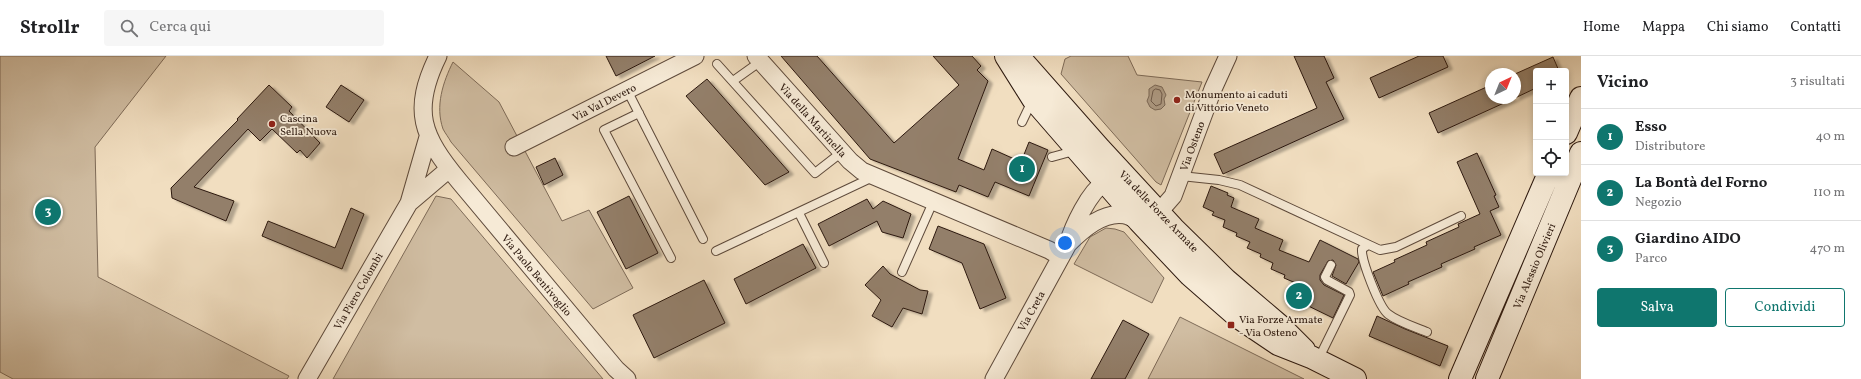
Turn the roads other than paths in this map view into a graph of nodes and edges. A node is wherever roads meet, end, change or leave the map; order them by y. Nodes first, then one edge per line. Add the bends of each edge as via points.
1 (438, 56) edge
2 (695, 56) edge
3 (1006, 56) edge
4 (1018, 56) edge
5 (1228, 56) edge
6 (759, 59) edge
7 (717, 64) dead end
8 (733, 81) junction
9 (627, 90) junction
10 (1042, 96) junction
11 (1581, 98) edge
12 (639, 113) junction
13 (1022, 122) dead end
14 (1569, 126) edge
15 (428, 137) junction
16 (1082, 142) junction
17 (514, 147) dead end
18 (842, 152) junction
19 (1581, 153) edge
20 (1052, 157) dead end
21 (449, 169) junction
22 (875, 176) junction
23 (1181, 176) junction
24 (1548, 176) edge
25 (1115, 179) junction
26 (933, 202) junction
27 (409, 203) junction
28 (1158, 212) junction
29 (799, 213) junction
30 (1461, 216) dead end
31 (1139, 221) junction
32 (703, 239) dead end
33 (1368, 245) junction
34 (1064, 250) junction
35 (716, 251) dead end
36 (671, 258) dead end
37 (824, 263) dead end
38 (1331, 265) dead end
39 (902, 272) dead end
40 (1427, 332) dead end
41 (1314, 358) junction
42 (307, 379) edge
43 (627, 379) edge
44 (994, 379) edge
45 (1355, 379) edge
46 (1460, 379) edge
47 (1487, 379) edge

1 - 15 street via 428,77 424,96 424,117
2 - 9 street, Via Val Devero
3 - 10 street
4 - 10 street, Via delle Forze Armate
5 - 23 street, Via Osteno via 1213,88
6 - 8 lane
6 - 18 street, Via della Martinella
7 - 8 lane
8 - 18 lane via 815,173
9 - 12 lane
9 - 17 street, Via Val Devero
10 - 13 lane via 1029,109
10 - 16 street, Via delle Forze Armate
11 - 14 street
12 - 32 lane
12 - 36 lane via 604,130
15 - 21 street, Via Paolo Bentivoglio
15 - 27 street, Via Piero Colombi
16 - 20 lane
16 - 25 street, Via delle Forze Armate
18 - 22 street, Via della Martinella via 862,171
19 - 47 street, Via Alessio Olivieri
21 - 27 street, Via Piero Colombi
21 - 43 street, Via Paolo Bentivoglio
22 - 26 street, Via della Martinella
22 - 29 lane
23 - 28 street, Via Osteno via 1173,196
23 - 33 lane via 1240,185
24 - 46 street, Via Alessio Olivieri
25 - 28 street, Via delle Forze Armate
25 - 31 street, Via delle Forze Armate
25 - 34 street, Via Creta via 1094,192 1072,230
26 - 34 street, Via della Martinella via 1049,250
26 - 39 lane
27 - 42 street, Via Piero Colombi
28 - 31 street, Via Osteno
28 - 41 street, Via delle Forze Armate via 1226,280
29 - 35 lane
29 - 37 lane
30 - 33 lane via 1396,247 1380,250
31 - 34 street, Via Creta via 1124,215 1111,215 1084,229
31 - 41 street, Via delle Forze Armate via 1190,275 1238,317 1278,344
33 - 40 lane via 1362,249 1362,258 1385,312
34 - 44 street, Via Creta
38 - 41 lane via 1327,280 1350,295
41 - 45 street, Via delle Forze Armate

